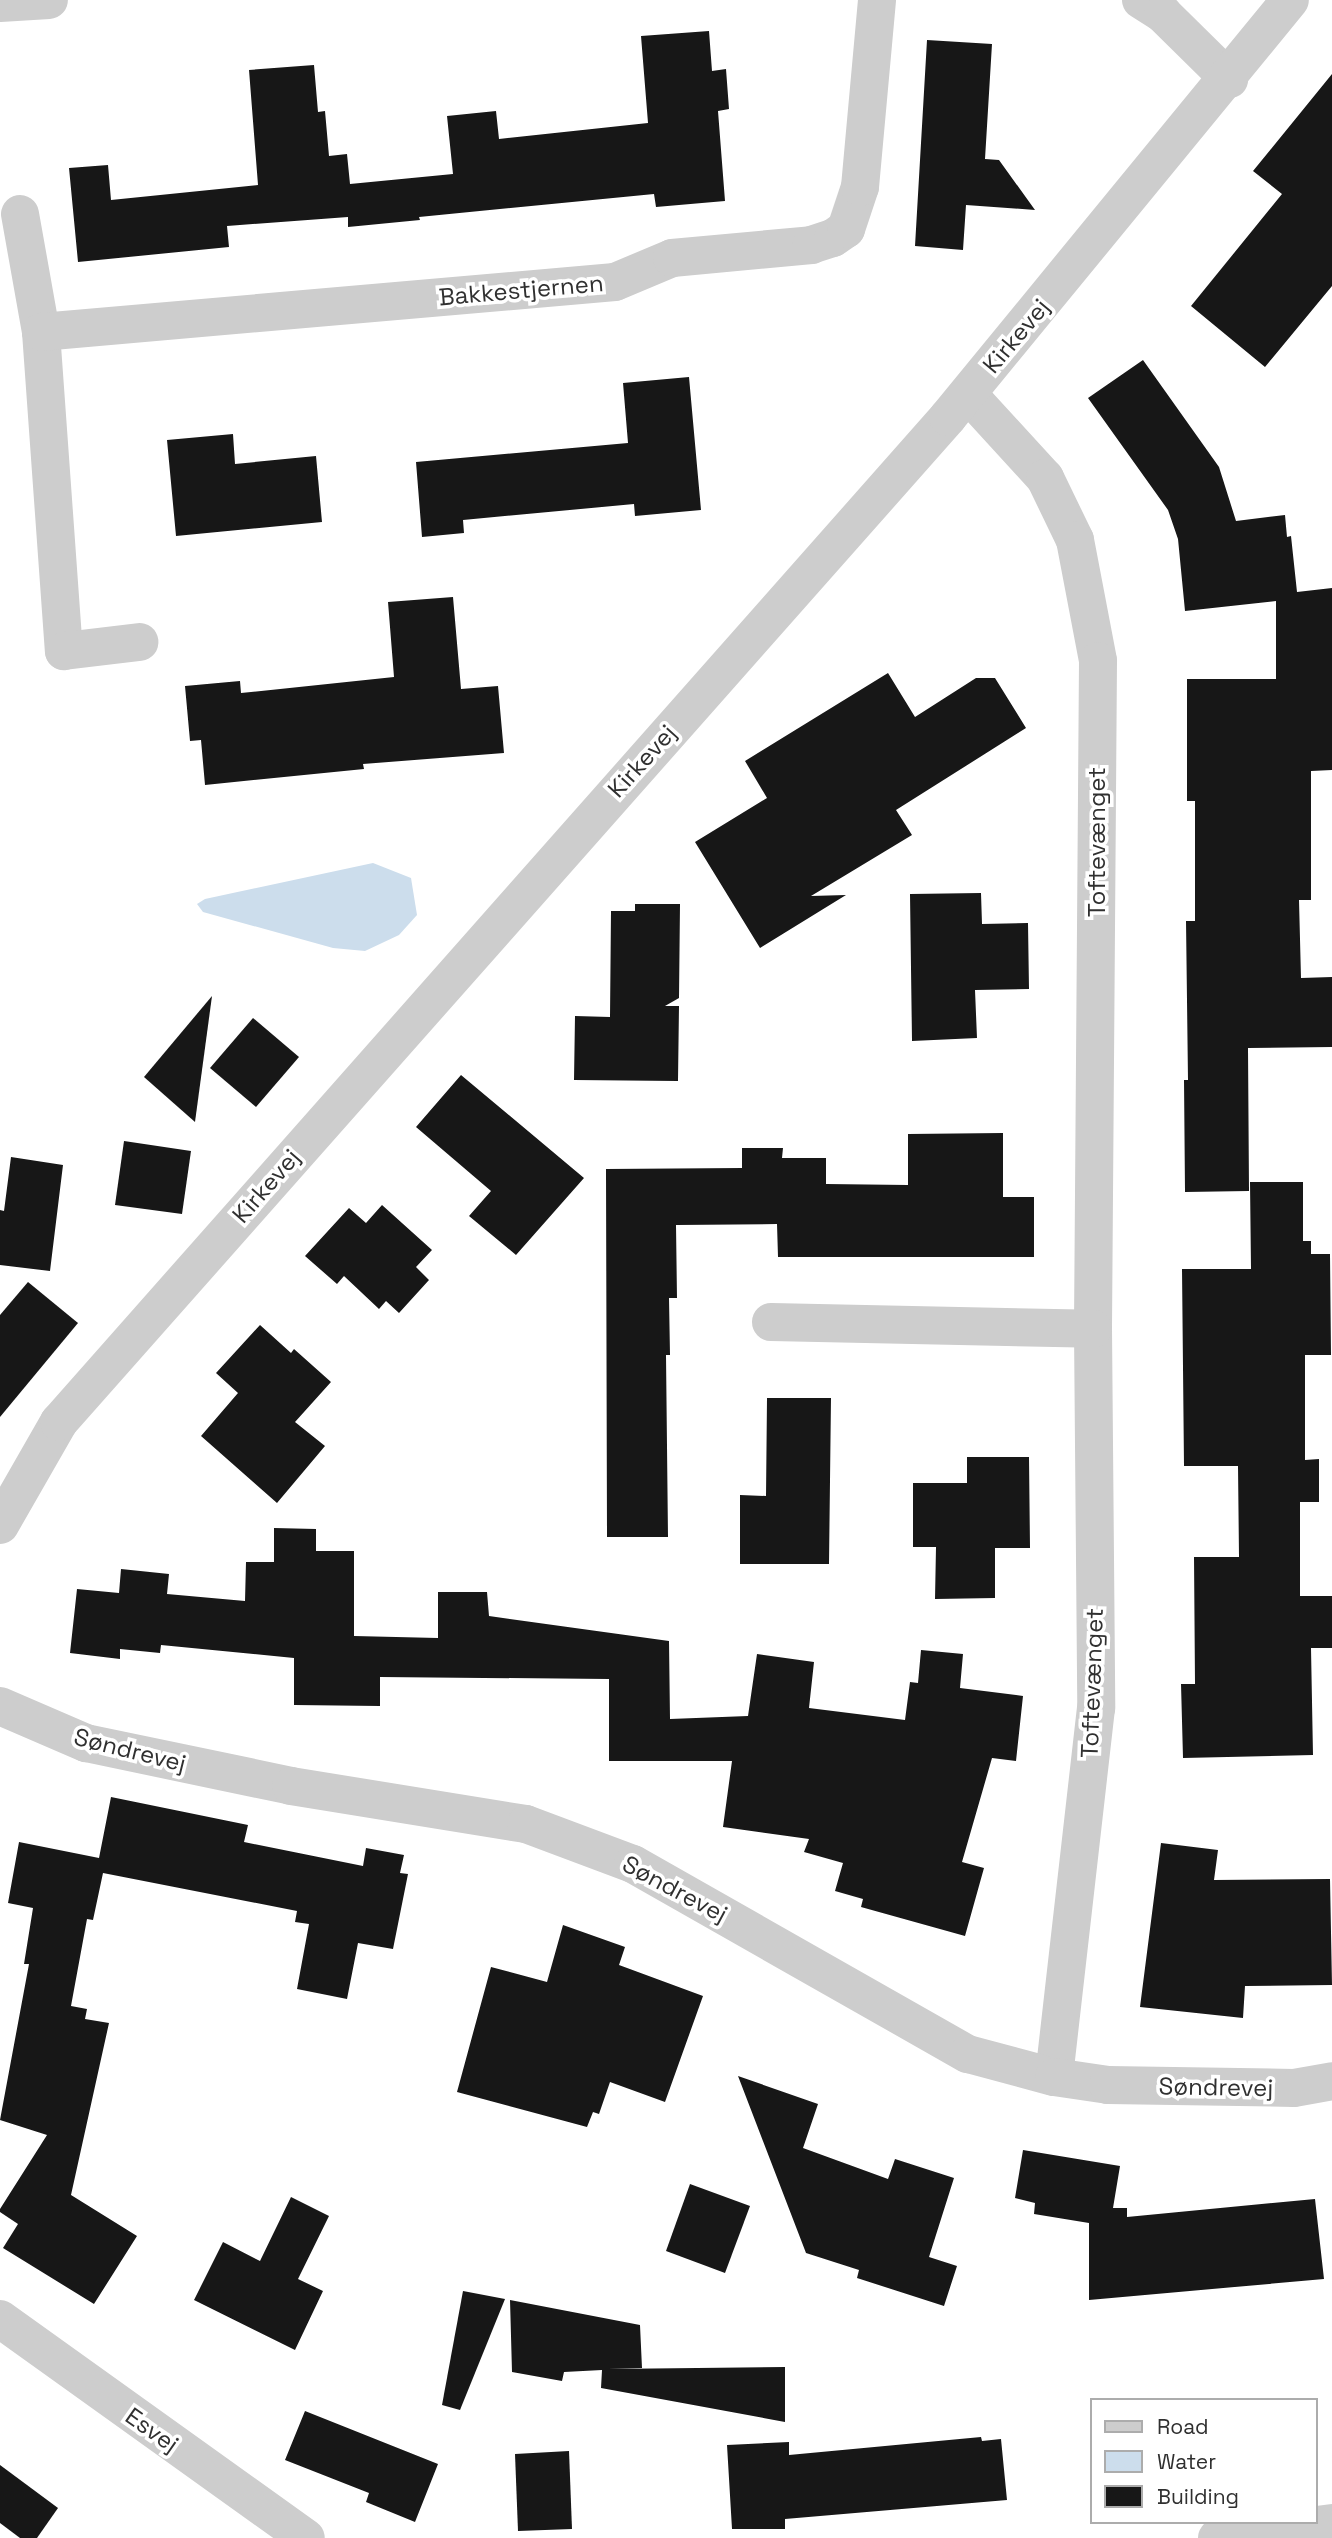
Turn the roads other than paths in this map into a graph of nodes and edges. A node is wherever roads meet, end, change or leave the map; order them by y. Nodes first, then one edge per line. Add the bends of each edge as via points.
1 (49, 0) edge
2 (877, 0) edge
3 (1141, 0) edge
4 (1290, 0) edge
5 (0, 3) edge
6 (1229, 79) junction
7 (20, 214) dead end
8 (40, 332) junction
9 (968, 394) junction
10 (139, 642) dead end
11 (771, 1322) dead end
12 (1093, 1329) junction
13 (0, 1525) edge
14 (0, 1706) edge
15 (1054, 2077) junction
16 (1332, 2081) edge
17 (0, 2319) edge
18 (1318, 2524) edge
19 (306, 2538) edge
20 (1217, 2538) edge

1 - 5 street
2 - 8 street, Bakkestjernen via 858,196 846,229 833,237 811,245 672,258 615,282
3 - 6 street via 1163,14
4 - 6 street, Kirkevej
6 - 9 street, Kirkevej
7 - 8 street
8 - 10 street via 64,651
9 - 12 street, Toftevænget via 1045,478 1075,540 1098,661
9 - 13 street, Kirkevej via 59,1422
11 - 12 street
12 - 15 street, Toftevænget via 1097,1708
14 - 15 street, Søndrevej via 86,1743 291,1786 526,1824 633,1864 968,2054
15 - 16 street, Søndrevej via 1108,2085 1281,2088
17 - 19 street, Esvej
18 - 20 street

